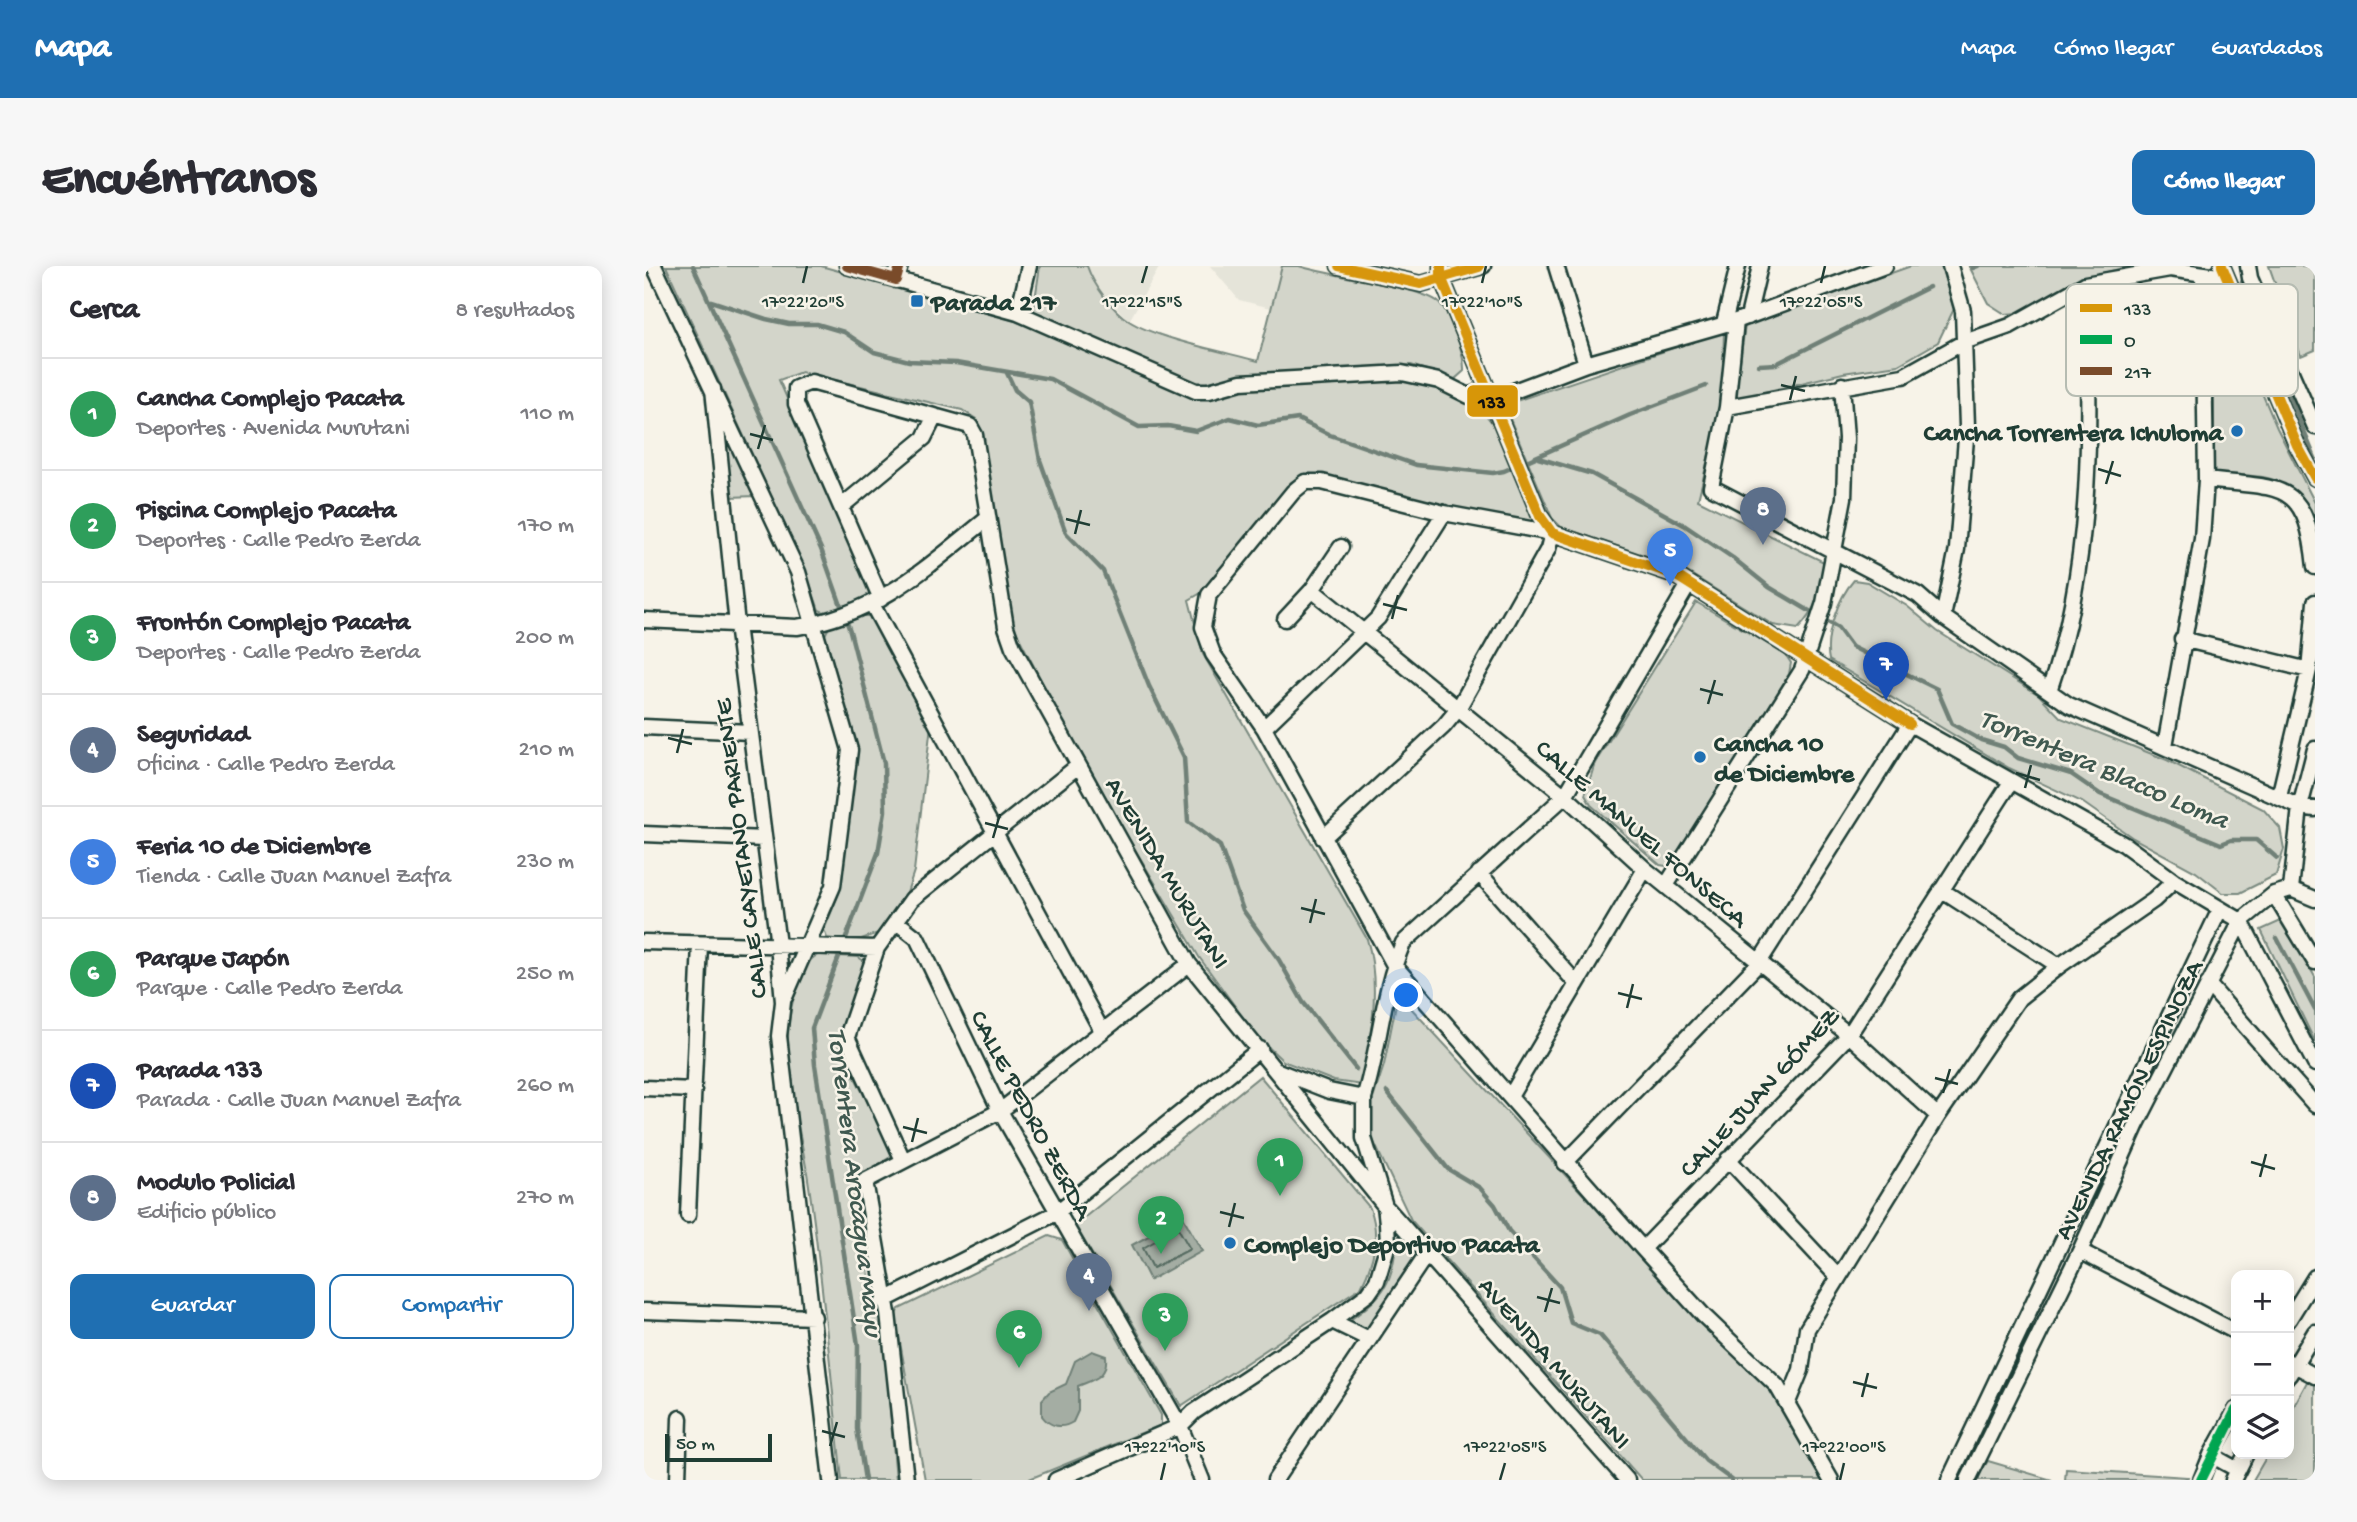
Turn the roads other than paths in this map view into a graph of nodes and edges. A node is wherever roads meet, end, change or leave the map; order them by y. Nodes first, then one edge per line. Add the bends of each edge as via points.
1 (654, 266) edge
2 (847, 266) edge
3 (1029, 266) edge
4 (1339, 266) edge
5 (1483, 266) edge
6 (1556, 266) edge
7 (1738, 266) edge
8 (1760, 266) edge
9 (1885, 266) edge
10 (1950, 266) edge
11 (2248, 266) edge
12 (2224, 271) edge
13 (1441, 272) edge
14 (898, 273) edge
15 (2203, 274) junction
16 (2085, 284) edge
17 (2203, 284) edge
18 (2253, 284) edge
19 (2066, 295) edge
20 (1018, 313) junction
21 (1736, 320) junction
22 (1964, 342) junction
23 (1586, 364) junction
24 (1842, 385) junction
25 (2298, 388) edge
26 (713, 390) junction
27 (1489, 394) junction
28 (2090, 396) edge
29 (2205, 396) edge
30 (2277, 396) edge
31 (1727, 407) junction
32 (935, 416) junction
33 (2315, 427) edge
34 (2315, 478) edge
35 (2206, 480) junction
36 (842, 506) junction
37 (1444, 513) junction
38 (987, 519) junction
39 (1552, 533) junction
40 (1341, 547) dead end
41 (1834, 549) junction
42 (2315, 567) edge
43 (1689, 584) junction
44 (1312, 590) junction
45 (877, 601) junction
46 (2315, 602) edge
47 (1943, 617) junction
48 (1285, 619) dead end
49 (644, 620) edge
50 (815, 624) junction
51 (737, 625) junction
52 (1366, 632) junction
53 (2182, 639) junction
54 (1806, 656) junction
55 (2309, 670) junction
56 (2049, 691) junction
57 (1458, 709) junction
58 (1910, 724) junction
59 (644, 727) edge
60 (1264, 728) junction
61 (750, 732) junction
62 (2165, 746) junction
63 (2315, 749) edge
64 (1078, 766) junction
65 (2011, 782) junction
66 (1565, 796) junction
67 (2279, 797) junction
68 (2300, 807) junction
69 (2315, 809) edge
70 (996, 832) junction
71 (644, 834) edge
72 (1323, 838) junction
73 (764, 839) junction
74 (1645, 869) junction
75 (1479, 873) junction
76 (2174, 881) junction
77 (1667, 884) junction
78 (2291, 889) junction
79 (1941, 890) junction
80 (2274, 894) junction
81 (2315, 899) edge
82 (2220, 909) junction
83 (2241, 921) junction
84 (898, 923) junction
85 (644, 943) edge
86 (700, 944) junction
87 (778, 945) junction
88 (806, 947) junction
89 (877, 947) junction
90 (2315, 962) edge
91 (1189, 964) junction
92 (1758, 964) junction
93 (1394, 965) junction
94 (2059, 966) junction
95 (1577, 984) junction
96 (2208, 984) junction
97 (783, 1002) junction
98 (1102, 1031) junction
99 (1849, 1035) junction
100 (1259, 1049) junction
101 (2315, 1063) edge
102 (1277, 1070) junction
103 (644, 1088) edge
104 (694, 1090) junction
105 (1511, 1095) junction
106 (1364, 1098) junction
107 (2315, 1105) edge
108 (1000, 1111) junction
109 (1938, 1116) junction
110 (1728, 1159) junction
111 (903, 1160) junction
112 (1566, 1163) junction
113 (1385, 1206) junction
114 (1056, 1213) junction
115 (688, 1215) dead end
116 (1643, 1249) junction
117 (2080, 1251) junction
118 (1428, 1252) junction
119 (1838, 1277) junction
120 (2315, 1277) edge
121 (883, 1301) junction
122 (644, 1311) edge
123 (2294, 1311) edge
124 (814, 1317) junction
125 (1332, 1321) junction
126 (2231, 1329) edge
127 (2315, 1332) edge
128 (1369, 1339) junction
129 (2294, 1362) edge
130 (2294, 1369) edge
131 (2315, 1376) edge
132 (1788, 1402) junction
133 (680, 1418) dead end
134 (2231, 1419) edge
135 (1180, 1426) junction
136 (2211, 1455) junction
137 (2244, 1459) edge
138 (2236, 1475) edge
139 (678, 1480) edge
140 (831, 1480) edge
141 (906, 1480) edge
142 (1056, 1480) edge
143 (1202, 1480) edge
144 (1275, 1480) edge
145 (1627, 1480) edge
146 (1831, 1480) edge
147 (1949, 1480) edge
148 (1968, 1480) edge
149 (2201, 1480) edge

1 - 26 street, CALLE CAYETANO PARIENTE
2 - 14 street
3 - 20 street
4 - 13 street via 1421,285
5 - 13 street
6 - 23 street
7 - 21 street
8 - 21 street
9 - 21 street
10 - 22 street via 1963,311
11 - 18 street
12 - 15 street
13 - 27 street
14 - 20 street
15 - 16 street via 2169,269
15 - 17 street
19 - 22 street via 2010,326
20 - 27 street via 1196,391 1241,382 1402,373 1439,381 1469,396
21 - 23 street
21 - 31 street
22 - 24 street via 1903,376
22 - 47 street via 1964,482
23 - 27 street
24 - 31 street
24 - 41 street via 1844,498
25 - 33 street
26 - 50 street via 798,572
26 - 51 street, CALLE CAYETANO PARIENTE
27 - 39 street via 1540,516
28 - 56 street via 2085,526
29 - 35 street
30 - 34 street
31 - 41 street via 1710,487
32 - 36 street via 924,439
32 - 36 street, AVENIDA MURUTANI via 811,383 796,388 796,404
32 - 38 street, AVENIDA MURUTANI via 970,426 975,435
35 - 42 street via 2286,492 2300,505
35 - 53 street via 2202,539
36 - 45 street
37 - 39 street
37 - 52 street
37 - 60 street via 1322,482 1306,482 1293,492 1209,595 1203,627 1213,654
38 - 45 street via 898,590
38 - 64 street, AVENIDA MURUTANI via 1013,647
39 - 43 street via 1675,575
39 - 57 street via 1548,549
40 - 44 street
41 - 47 street via 1918,595
41 - 54 street via 1824,603
43 - 54 street
43 - 66 street
44 - 48 street
44 - 52 street, CALLE MANUEL FONSECA
45 - 50 street
45 - 70 street
46 - 55 street
47 - 56 street
49 - 51 street
50 - 51 street
50 - 88 street via 850,750 833,886
51 - 61 street, CALLE CAYETANO PARIENTE
52 - 57 street, CALLE MANUEL FONSECA
52 - 60 street
53 - 55 street
53 - 62 street
54 - 58 street
54 - 77 street
55 - 67 street
56 - 62 street via 2096,718
57 - 66 street, CALLE MANUEL FONSECA
57 - 72 street
58 - 65 street
58 - 92 street
59 - 61 street
60 - 72 street
61 - 73 street, CALLE CAYETANO PARIENTE
62 - 67 street
63 - 68 street
64 - 70 street
64 - 91 street, AVENIDA MURUTANI
65 - 76 street via 2125,845
65 - 79 street, CALLE JUAN GÓMEZ
66 - 74 street, CALLE MANUEL FONSECA
66 - 75 street
67 - 68 street
68 - 69 street
68 - 78 street
70 - 84 street via 912,899
70 - 98 street
71 - 73 street
72 - 93 street
73 - 87 street, CALLE CAYETANO PARIENTE
74 - 77 street, CALLE MANUEL FONSECA
74 - 95 street
75 - 93 street via 1403,943
75 - 95 street
76 - 82 street
76 - 94 street
77 - 92 street, CALLE MANUEL FONSECA
78 - 80 street, AVENIDA RAMÓN ESPINOZA
78 - 81 street
79 - 94 street
79 - 99 street, CALLE JUAN GÓMEZ
80 - 83 street, AVENIDA RAMÓN ESPINOZA
80 - 90 street
82 - 83 street
82 - 147 street, AVENIDA RAMÓN ESPINOZA
83 - 96 street, AVENIDA RAMÓN ESPINOZA
83 - 101 street
84 - 89 street
84 - 108 street, CALLE PEDRO ZERDA via 917,938
85 - 86 street
86 - 87 street
86 - 104 street
87 - 88 street
87 - 97 street, CALLE CAYETANO PARIENTE
88 - 89 street
88 - 97 street
89 - 111 street via 847,1037
91 - 98 street
91 - 100 street, AVENIDA MURUTANI
92 - 99 street, CALLE MANUEL FONSECA
92 - 112 street
93 - 105 street
93 - 106 street
94 - 109 street via 2019,998
95 - 105 street
96 - 107 street
96 - 117 street, AVENIDA RAMÓN ESPINOZA via 2137,1124
97 - 124 street, CALLE CAYETANO PARIENTE via 779,1037
98 - 108 street
99 - 109 street, CALLE MANUEL FONSECA
99 - 110 street, CALLE JUAN GÓMEZ
100 - 102 street, AVENIDA MURUTANI
100 - 114 street
102 - 106 street via 1329,1091
102 - 113 street, AVENIDA MURUTANI
103 - 104 street
104 - 115 street
105 - 112 street
106 - 113 street via 1364,1139
108 - 111 street
108 - 114 street, CALLE PEDRO ZERDA
109 - 119 street
110 - 116 street, CALLE JUAN GÓMEZ
110 - 119 street
111 - 121 street via 865,1181
112 - 116 street
113 - 118 street, AVENIDA MURUTANI
113 - 125 street via 1388,1244 1377,1281 1368,1294
114 - 121 street
114 - 135 street, CALLE PEDRO ZERDA
116 - 132 street
117 - 126 street
117 - 148 street, AVENIDA RAMÓN ESPINOZA
118 - 128 street
118 - 145 street, AVENIDA MURUTANI
119 - 132 street via 1807,1329 1801,1370
120 - 123 street
121 - 141 street
122 - 124 street
124 - 140 street, CALLE CAYETANO PARIENTE
125 - 128 street
125 - 135 street via 1194,1412
127 - 129 street
128 - 144 street
130 - 131 street
132 - 146 street
133 - 139 street
134 - 136 street
135 - 142 street
135 - 143 street, CALLE PEDRO ZERDA
136 - 138 street
136 - 149 street
137 - 138 street

